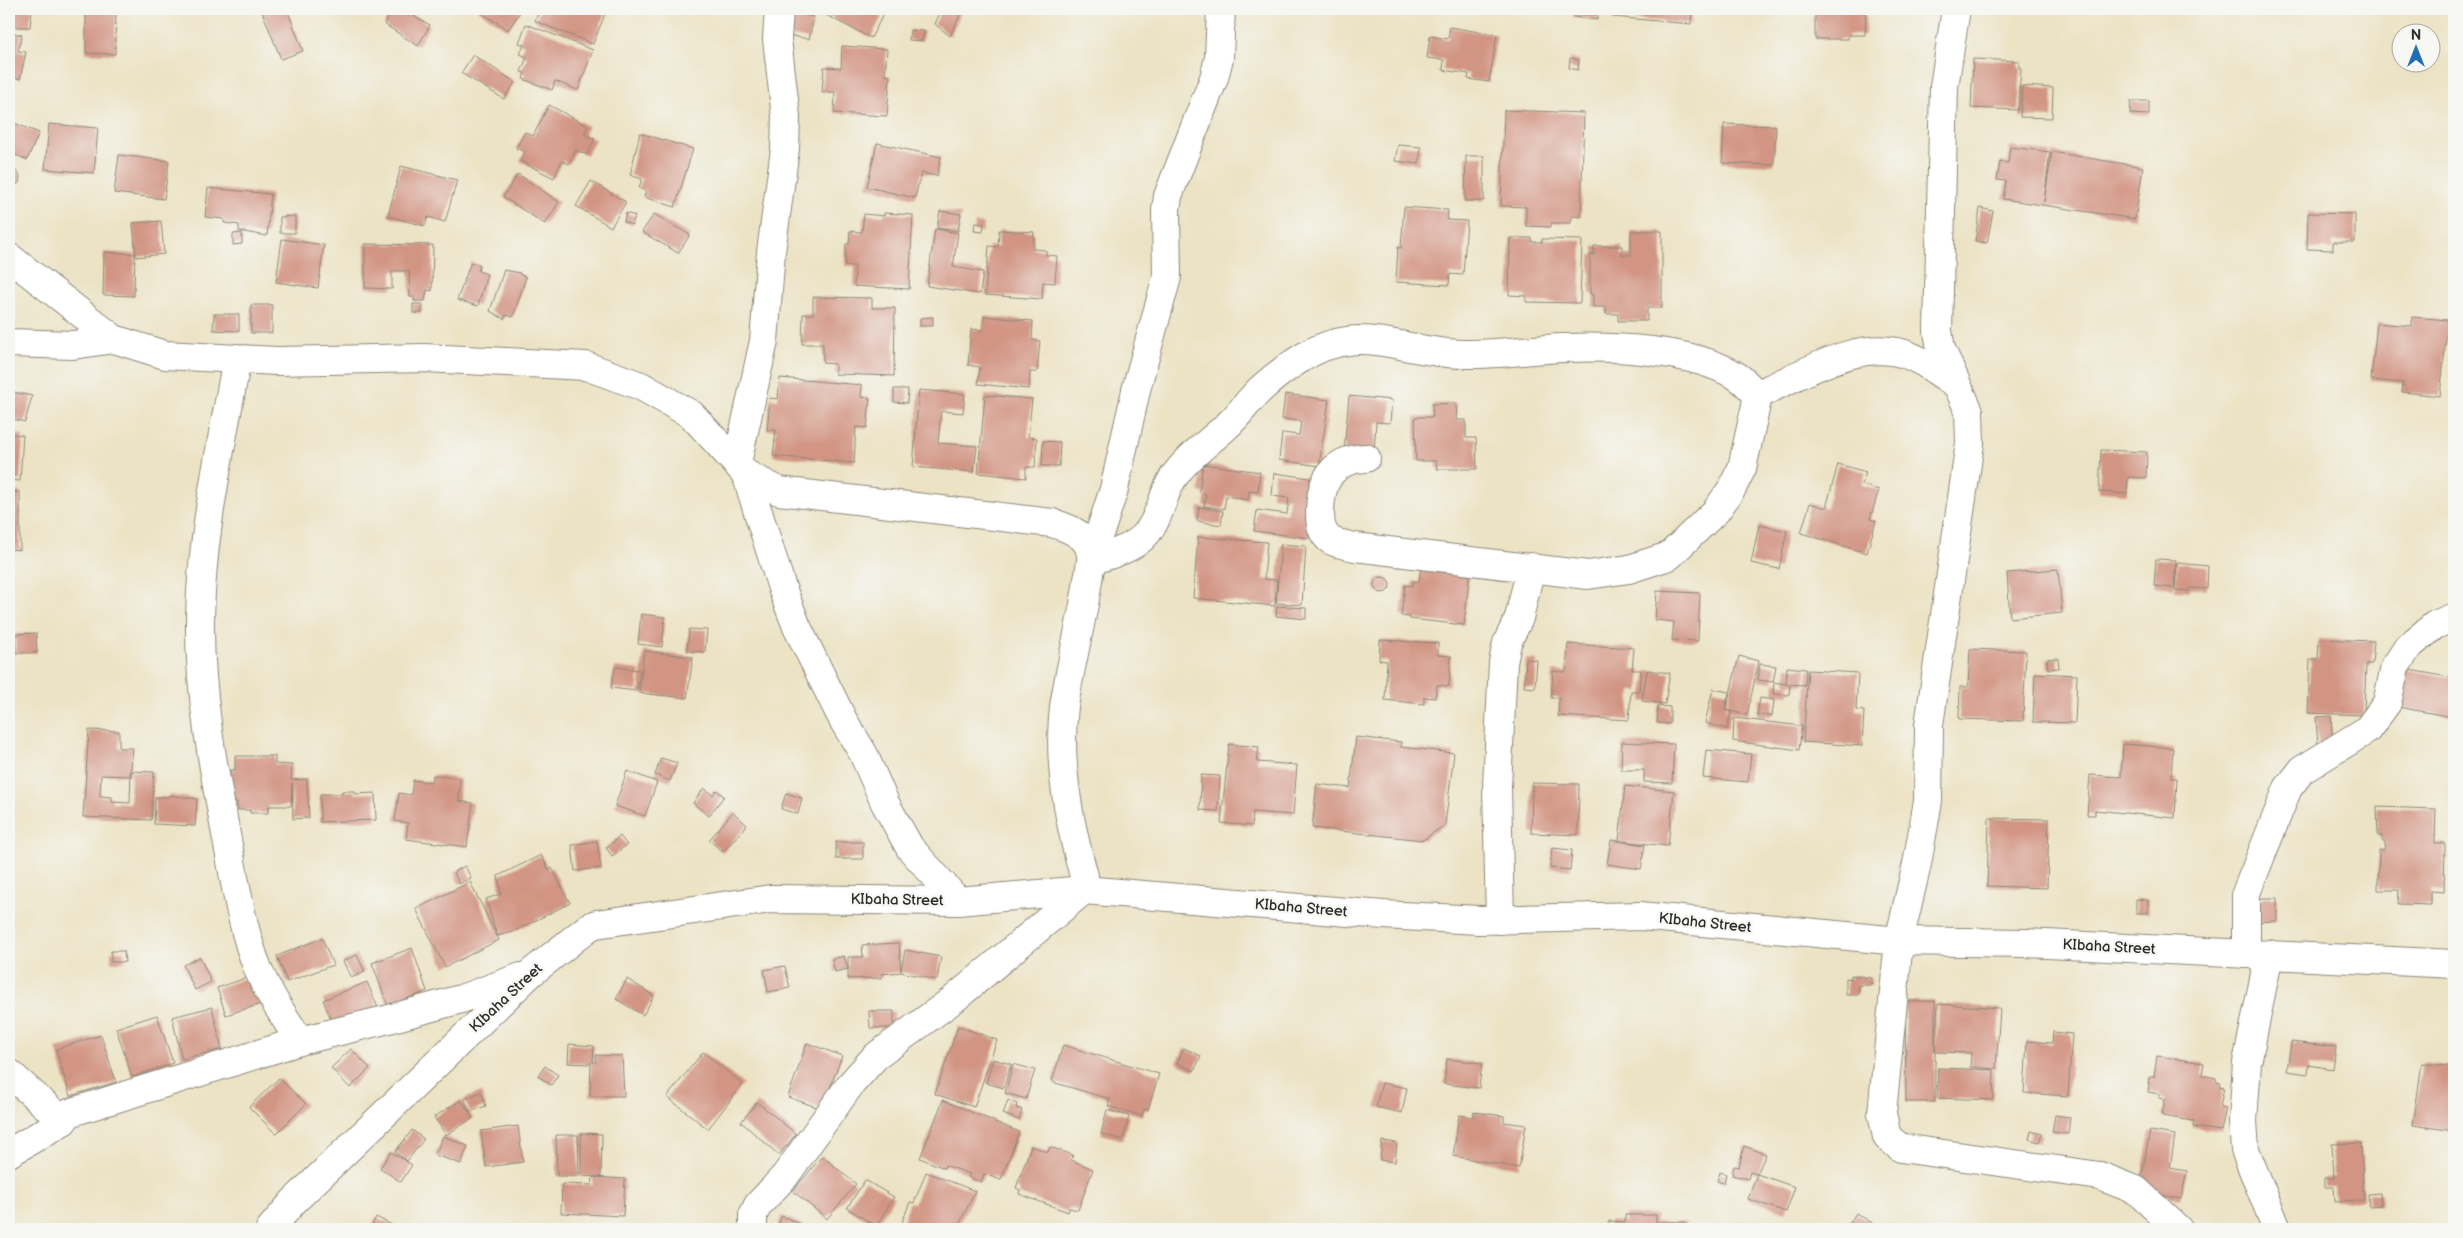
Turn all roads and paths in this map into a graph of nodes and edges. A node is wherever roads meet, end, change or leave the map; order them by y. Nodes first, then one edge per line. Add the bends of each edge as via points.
1 (779, 9) edge
2 (1221, 9) edge
3 (1956, 9) edge
4 (9, 257) edge
5 (114, 339) junction
6 (9, 343) edge
7 (237, 358) junction
8 (1956, 384) junction
9 (1758, 396) junction
10 (1366, 458) dead end
11 (741, 469) junction
12 (1090, 556) junction
13 (1531, 567) junction
14 (2454, 617) edge
15 (1084, 883) junction
16 (958, 901) junction
17 (1500, 920) junction
18 (1899, 941) junction
19 (2257, 954) junction
20 (2454, 964) edge
21 (531, 973) junction
22 (300, 1041) junction
23 (9, 1073) edge
24 (63, 1121) junction
25 (9, 1154) edge
26 (270, 1229) edge
27 (753, 1229) edge
28 (2178, 1229) edge
29 (2277, 1229) edge

1 - 11 street via 778,39 786,117 784,150 764,341
2 - 12 street via 1219,58 1214,78 1168,196 1167,278 1137,386 1114,489
3 - 8 street via 1944,87 1938,300 1941,349
4 - 5 street
5 - 6 street via 73,345
5 - 7 street via 165,355
7 - 11 street via 277,361 424,358 586,366 641,386 692,415
7 - 22 street via 208,529 200,620 205,704 244,931 259,970
8 - 9 street via 1912,356 1870,349 1848,355
8 - 18 street via 1969,411 1970,443 1929,725 1928,801
9 - 12 street via 1734,374 1700,361 1664,354 1563,348 1488,355 1452,354 1374,339 1337,343 1303,357 1263,387 1232,422 1184,465 1173,478 1146,535 1119,551
9 - 13 street via 1742,468 1732,490 1716,512 1669,556 1610,573 1566,574
10 - 13 street via 1352,458 1343,463 1327,477 1322,487 1320,518 1329,540 1355,547
11 - 12 street via 779,491 1052,523 1080,536
11 - 16 street via 788,603 885,803 910,848
12 - 15 street via 1064,709 1063,747 1072,833
13 - 17 street via 1519,618 1507,643 1503,663 1497,787
14 - 19 street via 2436,625 2408,647 2395,668 2387,703 2367,730 2302,770 2288,788 2246,892
15 - 16 street, KIbaha Street
15 - 17 street, KIbaha Street via 1383,914
15 - 27 street via 954,999 875,1058 850,1085 785,1176 758,1205 753,1215
16 - 21 street, KIbaha Street via 771,899 596,924
17 - 18 street, KIbaha Street via 1640,916
18 - 19 street, KIbaha Street via 2025,943
18 - 28 street via 1882,1113 1886,1137 1901,1148 2100,1176 2136,1190
19 - 20 street, KIbaha Street
19 - 29 street via 2243,1121 2245,1150
21 - 22 street via 390,1019
21 - 26 street, KIbaha Street via 301,1194
22 - 24 street via 69,1113
23 - 24 street
24 - 25 street

